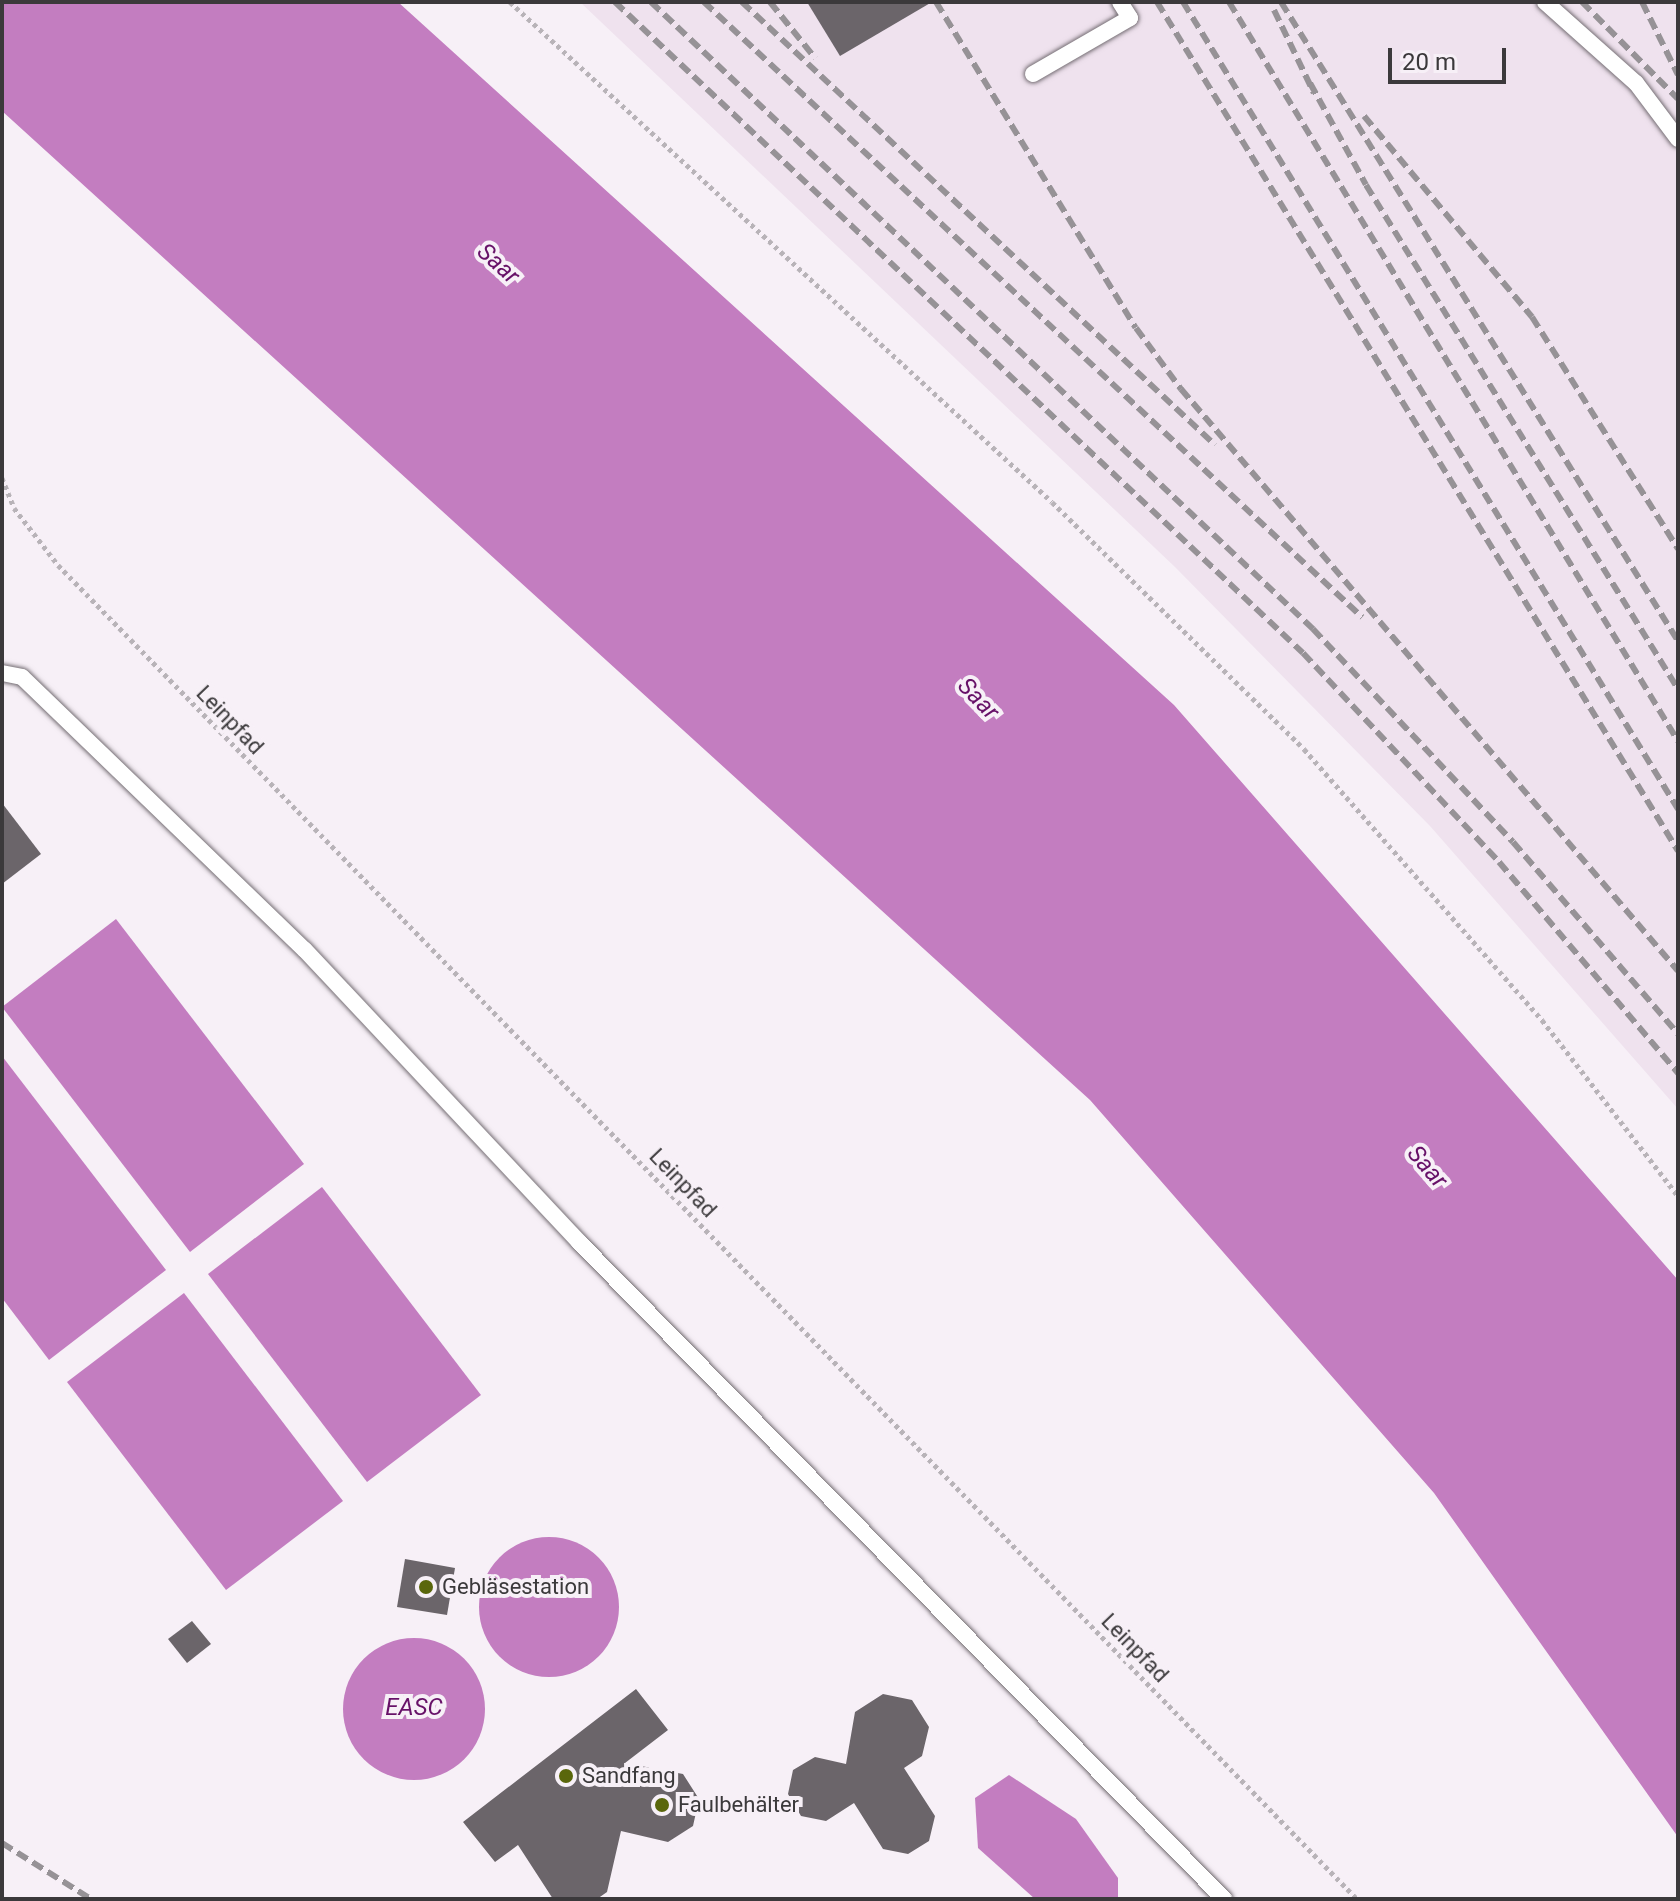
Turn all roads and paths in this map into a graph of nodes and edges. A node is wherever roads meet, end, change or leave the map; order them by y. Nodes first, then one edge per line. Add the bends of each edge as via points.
1 (510, 2) edge
2 (1120, 2) edge
3 (1545, 2) edge
4 (1033, 74) dead end
5 (1678, 139) edge
6 (2, 478) edge
7 (2, 673) edge
8 (1678, 1196) edge
9 (1224, 1899) edge
10 (1357, 1899) edge

1 - 8 path via 1052,502 1304,749 1542,1020
2 - 4 lane via 1130,18
3 - 5 lane via 1636,83
6 - 10 path, Leinpfad via 14,508 58,565
7 - 9 lane via 22,677 305,950 579,1242

